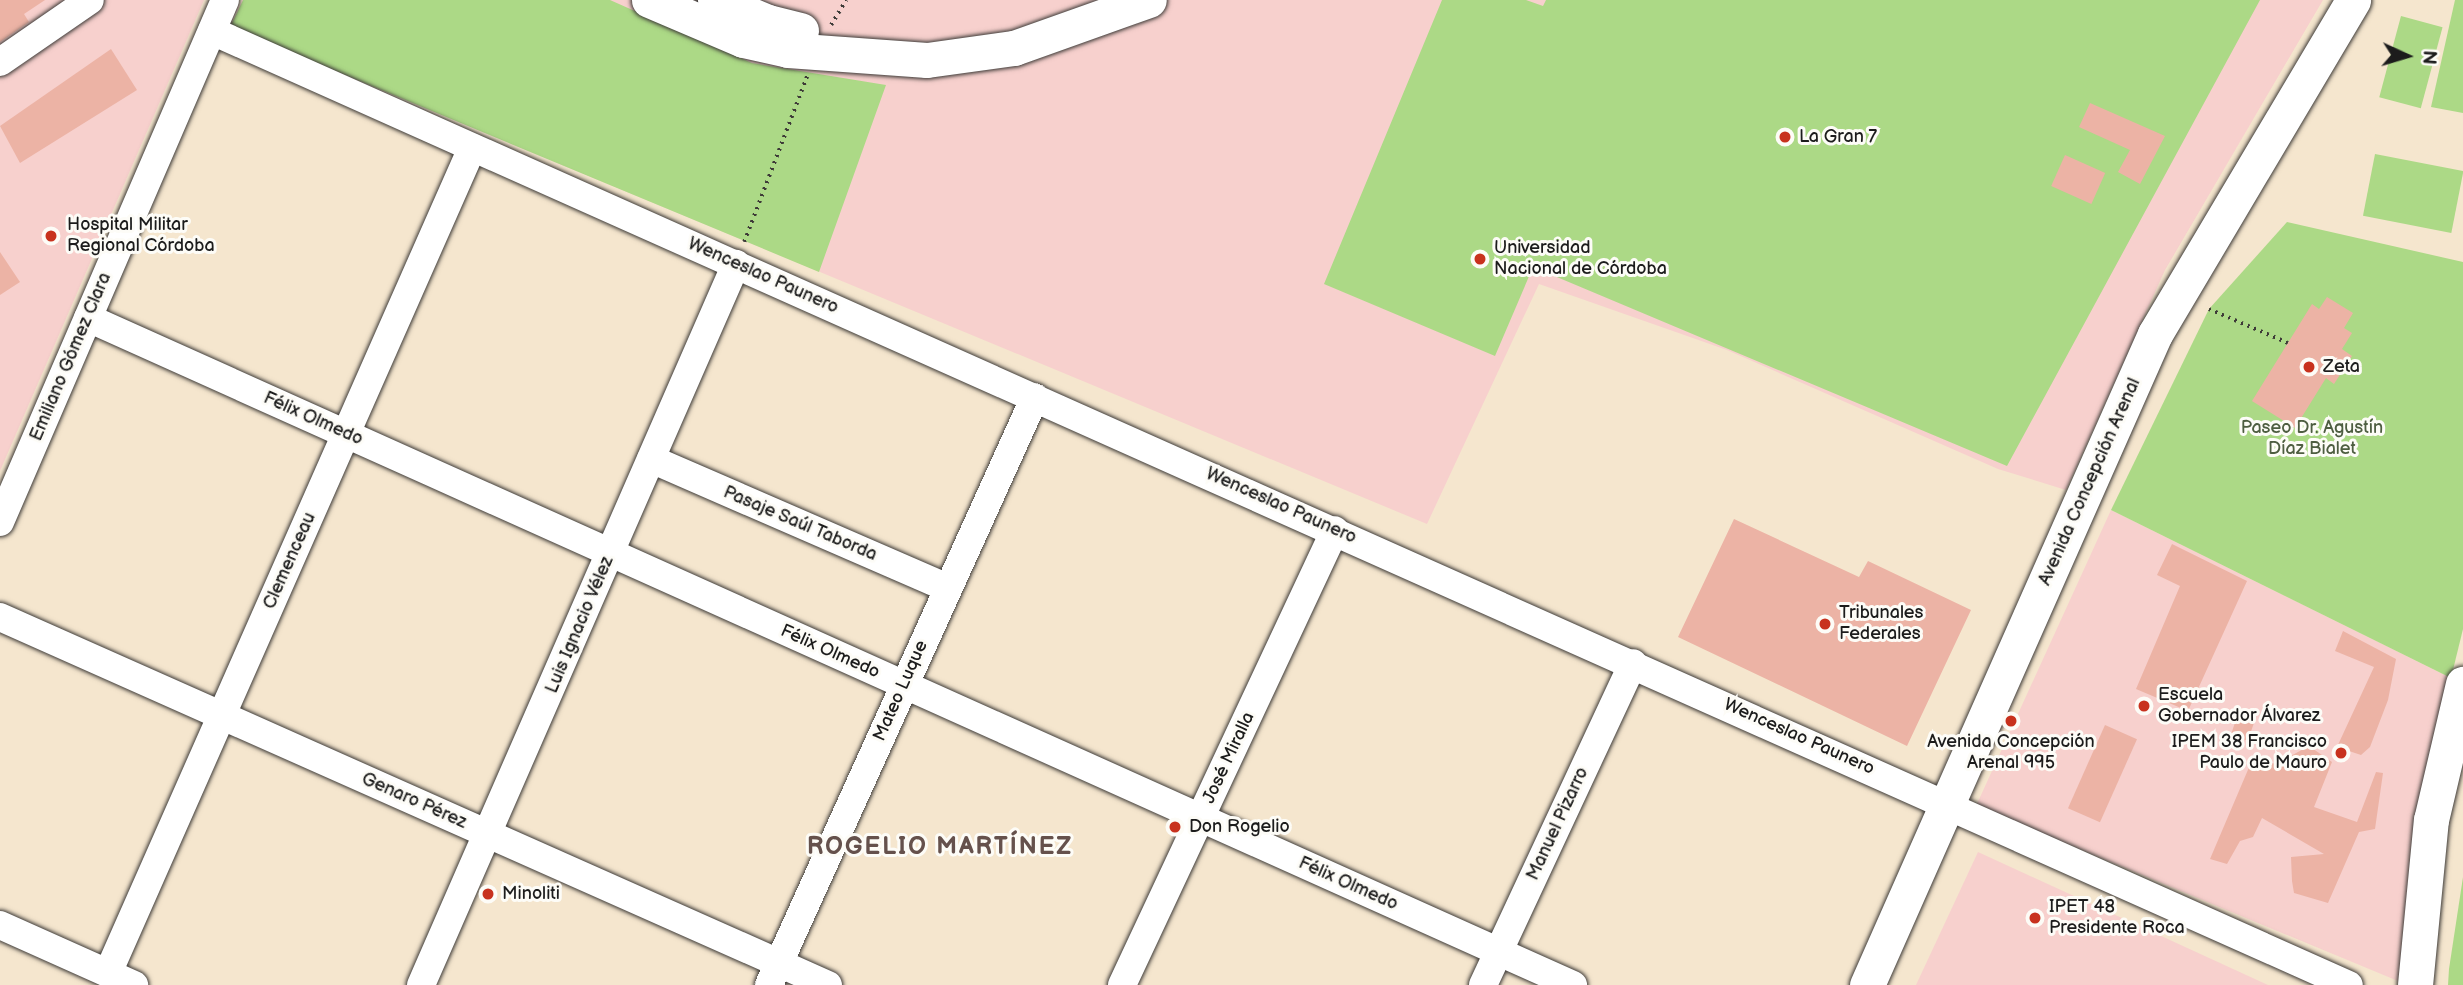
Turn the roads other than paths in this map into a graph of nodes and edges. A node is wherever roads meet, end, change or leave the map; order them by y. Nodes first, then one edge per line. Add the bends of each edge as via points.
1 (90, 0) edge
2 (225, 0) edge
3 (649, 0) edge
4 (715, 0) edge
5 (1093, 0) edge
6 (1149, 0) edge
7 (2336, 0) edge
8 (2353, 0) edge
9 (212, 32) junction
10 (819, 45) junction
11 (0, 62) edge
12 (472, 148) junction
13 (736, 264) junction
14 (88, 318) junction
15 (1035, 397) junction
16 (346, 434) junction
17 (651, 459) junction
18 (0, 522) edge
19 (1335, 530) junction
20 (611, 553) junction
21 (948, 588) junction
22 (0, 617) edge
23 (1633, 663) junction
24 (2463, 684) edge
25 (904, 685) junction
26 (222, 715) junction
27 (2452, 769) edge
28 (1940, 801) junction
29 (1200, 818) junction
30 (489, 834) junction
31 (0, 925) edge
32 (1499, 952) junction
33 (108, 973) junction
34 (774, 974) edge
35 (134, 985) edge
36 (421, 985) edge
37 (828, 985) edge
38 (1122, 985) edge
39 (1483, 985) edge
40 (1573, 985) edge
41 (1851, 985) edge
42 (1867, 985) edge
43 (2349, 985) edge
44 (2415, 985) edge

1 - 11 street
2 - 9 street, Emiliano Gómez Clara
3 - 10 main road via 743,40
4 - 10 main road
5 - 10 main road via 1014,27 940,38
6 - 10 main road via 988,53 927,60
7 - 28 main road, Avenida Concepción Arenal via 2163,289
8 - 28 main road, Avenida Concepción Arenal via 2161,324
9 - 12 street, Wenceslao Paunero
9 - 14 street, Emiliano Gómez Clara
12 - 13 street, Wenceslao Paunero
12 - 16 street, Clemenceau
13 - 15 street, Wenceslao Paunero
13 - 17 street, Luis Ignacio Vélez
14 - 16 street, Félix Olmedo
14 - 18 street, Emiliano Gómez Clara
15 - 19 street, Wenceslao Paunero
15 - 21 street, Mateo Luque
16 - 20 street, Félix Olmedo
16 - 26 street, Clemenceau
17 - 20 street, Luis Ignacio Vélez
17 - 21 street, Pasaje Saúl Taborda
19 - 23 street, Wenceslao Paunero
19 - 29 street, José Miralla
20 - 25 street, Félix Olmedo
20 - 30 street, Luis Ignacio Vélez
21 - 25 street, Mateo Luque
22 - 26 street, Genaro Pérez
23 - 28 street, Wenceslao Paunero
23 - 32 street, Manuel Pizarro
24 - 27 main road
25 - 29 street, Félix Olmedo
25 - 34 street, Mateo Luque
26 - 30 street, Genaro Pérez
26 - 33 street, Clemenceau
27 - 44 main road
28 - 41 main road, Avenida Concepción Arenal
28 - 42 main road, Avenida Concepción Arenal
28 - 43 street, Wenceslao Paunero
29 - 32 street, Félix Olmedo
29 - 38 street, José Miralla
30 - 34 street, Genaro Pérez
30 - 36 street, Luis Ignacio Vélez
31 - 33 street
32 - 39 street, Manuel Pizarro
32 - 40 street, Félix Olmedo
33 - 35 street
34 - 37 street, Genaro Pérez

